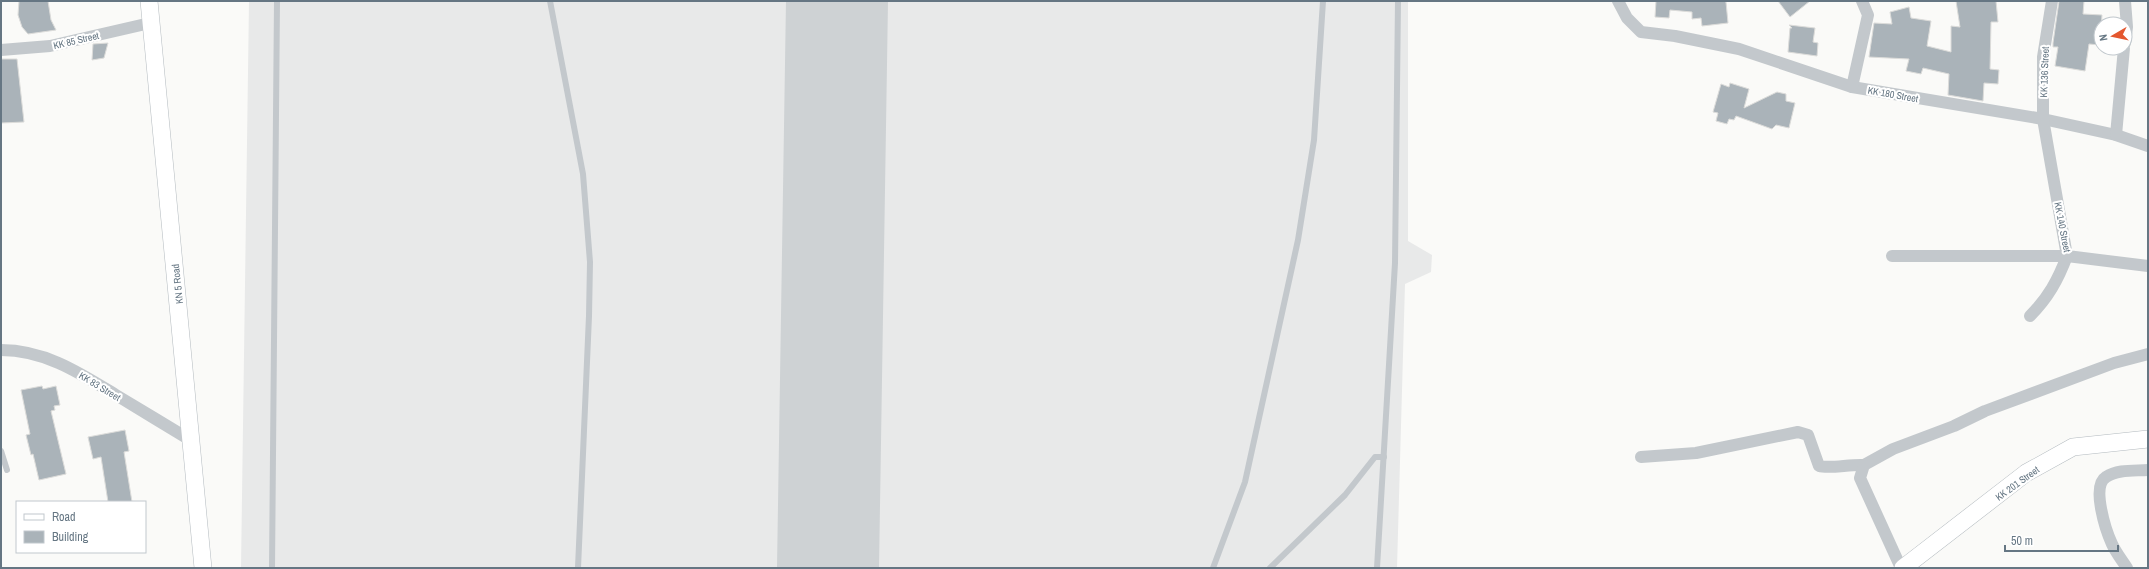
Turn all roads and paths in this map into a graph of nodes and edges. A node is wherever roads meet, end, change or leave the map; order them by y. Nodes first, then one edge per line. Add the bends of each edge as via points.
1 (149, 1) edge
2 (277, 1) edge
3 (550, 1) edge
4 (1323, 1) edge
5 (1398, 1) edge
6 (1618, 1) edge
7 (1862, 1) edge
8 (2052, 1) edge
9 (2125, 1) edge
10 (2126, 16) edge
11 (150, 23) junction
12 (1, 50) edge
13 (2123, 56) edge
14 (1852, 87) junction
15 (2043, 119) junction
16 (2116, 135) junction
17 (2148, 146) edge
18 (1892, 256) dead end
19 (2067, 256) junction
20 (2148, 266) edge
21 (2030, 316) dead end
22 (1, 350) edge
23 (2148, 354) edge
24 (2148, 439) edge
25 (192, 441) junction
26 (1, 451) edge
27 (1384, 457) junction
28 (1641, 457) dead end
29 (1864, 465) junction
30 (7, 470) dead end
31 (2148, 470) edge
32 (203, 568) edge
33 (272, 568) edge
34 (578, 568) edge
35 (1213, 568) edge
36 (1270, 568) edge
37 (1377, 568) edge
38 (1902, 568) edge
39 (2127, 568) edge

1 - 11 main road, KN 5 Road
2 - 33 lane
3 - 34 lane via 583,174 590,262
4 - 35 lane via 1314,140 1307,194 1246,482
5 - 27 lane via 1395,263
6 - 14 street, KK 180 Street via 1627,18 1642,32 1739,49
7 - 14 street via 1868,14
8 - 15 street, KK 136 Street via 2043,57
9 - 10 street
11 - 12 street, KK 85 Street via 50,46
11 - 25 main road, KN 5 Road
13 - 16 street
14 - 15 street, KK 180 Street
15 - 16 street, KK 180 Street
15 - 19 street, KK 140 Street
16 - 17 street, KK 180 Street
18 - 19 street
19 - 20 street, KK 140 Street
19 - 21 street via 2057,282 2044,302
22 - 25 street, KK 83 Street via 43,356 67,366
23 - 29 street via 2114,363 1985,411 1954,426 1893,449
24 - 38 main road, KK 201 Street via 2073,447 2026,474
25 - 32 main road, KN 5 Road
26 - 30 lane
27 - 36 lane via 1375,457 1345,495
27 - 37 lane
28 - 29 street via 1696,453 1798,432 1808,435 1819,466 1824,468 1850,464
29 - 38 street via 1860,478
31 - 39 street via 2116,472 2104,477 2099,486 2101,510 2112,545

